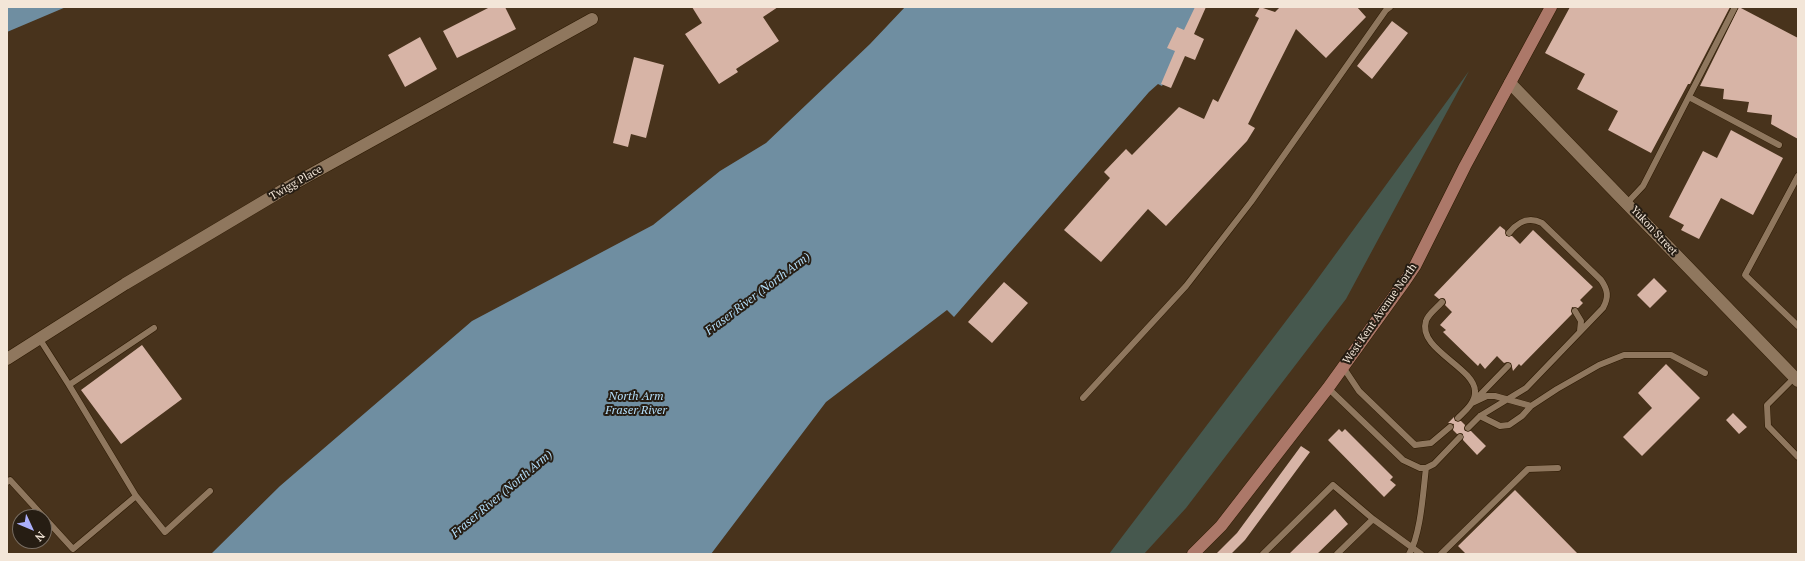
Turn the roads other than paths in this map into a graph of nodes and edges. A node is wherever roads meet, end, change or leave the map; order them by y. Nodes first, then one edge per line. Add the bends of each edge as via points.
1 (1390, 7) edge
2 (1551, 7) edge
3 (1735, 7) edge
4 (592, 19) dead end
5 (1510, 83) junction
6 (1689, 98) junction
7 (1779, 144) dead end
8 (1798, 176) edge
9 (1627, 203) junction
10 (1508, 233) dead end
11 (1442, 302) dead end
12 (1575, 311) dead end
13 (1798, 326) edge
14 (154, 328) dead end
15 (1580, 331) junction
16 (39, 338) junction
17 (7, 359) edge
18 (1508, 366) dead end
19 (1343, 367) junction
20 (1705, 373) dead end
21 (1797, 378) edge
22 (69, 385) junction
23 (1328, 388) junction
24 (1083, 398) dead end
25 (1507, 400) junction
26 (1472, 403) junction
27 (1531, 406) junction
28 (1480, 416) junction
29 (1458, 418) dead end
30 (1450, 427) dead end
31 (1468, 428) dead end
32 (1460, 437) dead end
33 (1798, 457) edge
34 (1426, 468) junction
35 (1558, 468) dead end
36 (7, 482) edge
37 (210, 491) dead end
38 (136, 496) junction
39 (1373, 519) junction
40 (1411, 551) edge
41 (1193, 554) edge
42 (1263, 554) edge
43 (1337, 554) edge
44 (1421, 554) edge
45 (1440, 554) edge

1 - 24 lane via 1251,202 1186,286
2 - 5 street, West Kent Avenue North
3 - 6 lane
4 - 16 street, Twigg Place via 288,187
5 - 9 street, Yukon Street
5 - 19 street, West Kent Avenue North via 1415,266
6 - 7 lane
6 - 9 lane via 1643,186
8 - 13 lane via 1745,275
9 - 21 street, Yukon Street
10 - 15 lane via 1521,222 1535,220 1542,223 1606,287 1608,295 1603,308
11 - 26 lane via 1426,319 1427,338 1471,380 1475,390
12 - 15 lane via 1581,321
14 - 22 lane
15 - 25 lane via 1526,388
16 - 17 street, Twigg Place
16 - 22 lane
18 - 26 lane
19 - 23 street, West Kent Avenue North
19 - 30 lane via 1359,391 1415,445 1431,443
20 - 27 lane via 1671,355 1624,355 1599,365
21 - 33 lane via 1767,404 1768,426
22 - 38 lane
23 - 34 lane via 1403,460
23 - 41 street, West Kent Avenue North via 1222,526
25 - 26 lane via 1487,396
25 - 27 lane
25 - 28 lane
26 - 29 lane
27 - 28 lane via 1522,416 1507,425 1500,426
28 - 31 lane
32 - 34 lane via 1434,464
34 - 40 lane
35 - 45 lane via 1528,469
36 - 38 lane via 10,480 73,548
37 - 38 lane via 165,532
39 - 40 lane
39 - 42 lane via 1334,484
39 - 43 lane
40 - 44 lane

